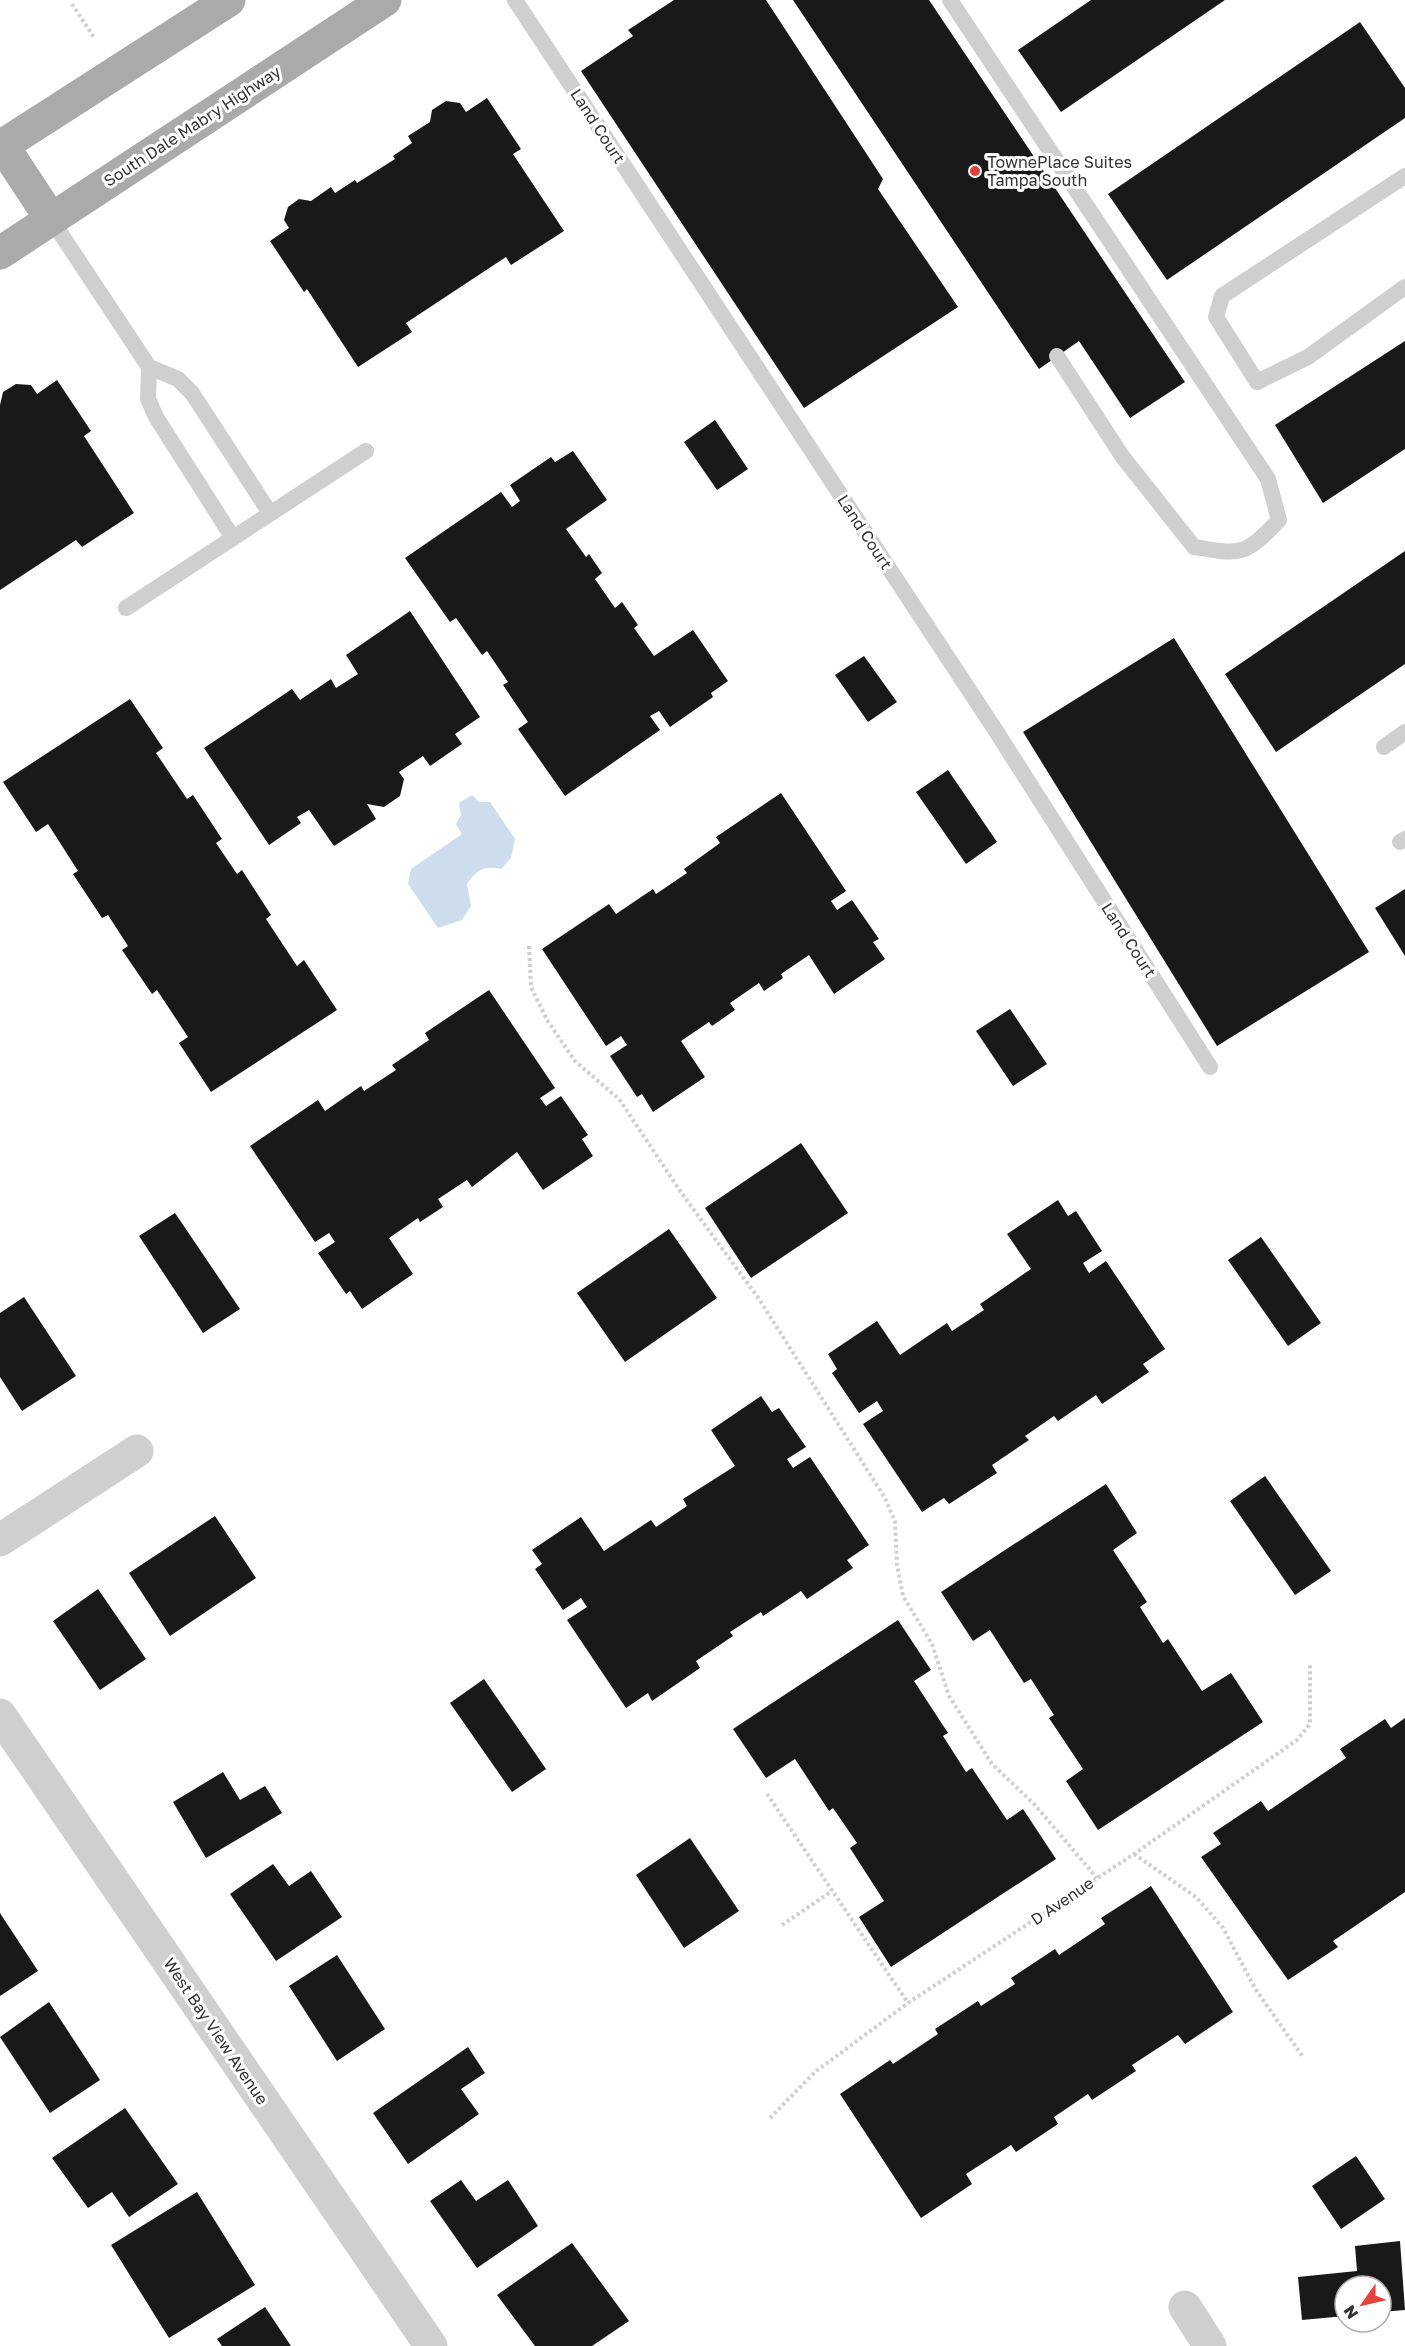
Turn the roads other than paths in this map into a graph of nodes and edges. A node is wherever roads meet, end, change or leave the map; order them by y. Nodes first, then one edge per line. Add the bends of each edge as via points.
1 (229, 0) edge
2 (385, 0) edge
3 (515, 0) edge
4 (950, 0) edge
5 (1, 145) edge
6 (1405, 176) edge
7 (51, 219) junction
8 (0, 253) edge
9 (1405, 287) edge
10 (1057, 356) dead end
11 (149, 367) junction
12 (366, 450) dead end
13 (270, 513) junction
14 (233, 538) junction
15 (126, 608) dead end
16 (1405, 732) edge
17 (1384, 747) dead end
18 (1210, 1067) dead end
19 (137, 1451) dead end
20 (0, 1540) edge
21 (0, 1715) edge
22 (1185, 2307) dead end
23 (431, 2346) edge
24 (1210, 2346) edge

1 - 5 main road
2 - 7 main road, South Dale Mabry Highway
3 - 18 lane, Land Court via 996,731
4 - 10 lane via 1268,479 1279,520 1260,540 1236,554 1194,548 1122,456
5 - 7 main road
6 - 9 lane via 1222,296 1216,317 1257,382 1308,357
7 - 8 main road, South Dale Mabry Highway
7 - 11 lane
11 - 13 lane via 178,379 192,393
11 - 14 lane via 148,399 156,417
12 - 13 lane
13 - 14 lane
14 - 15 lane
16 - 17 lane
19 - 20 street
21 - 23 street, West Bay View Avenue
22 - 24 street

